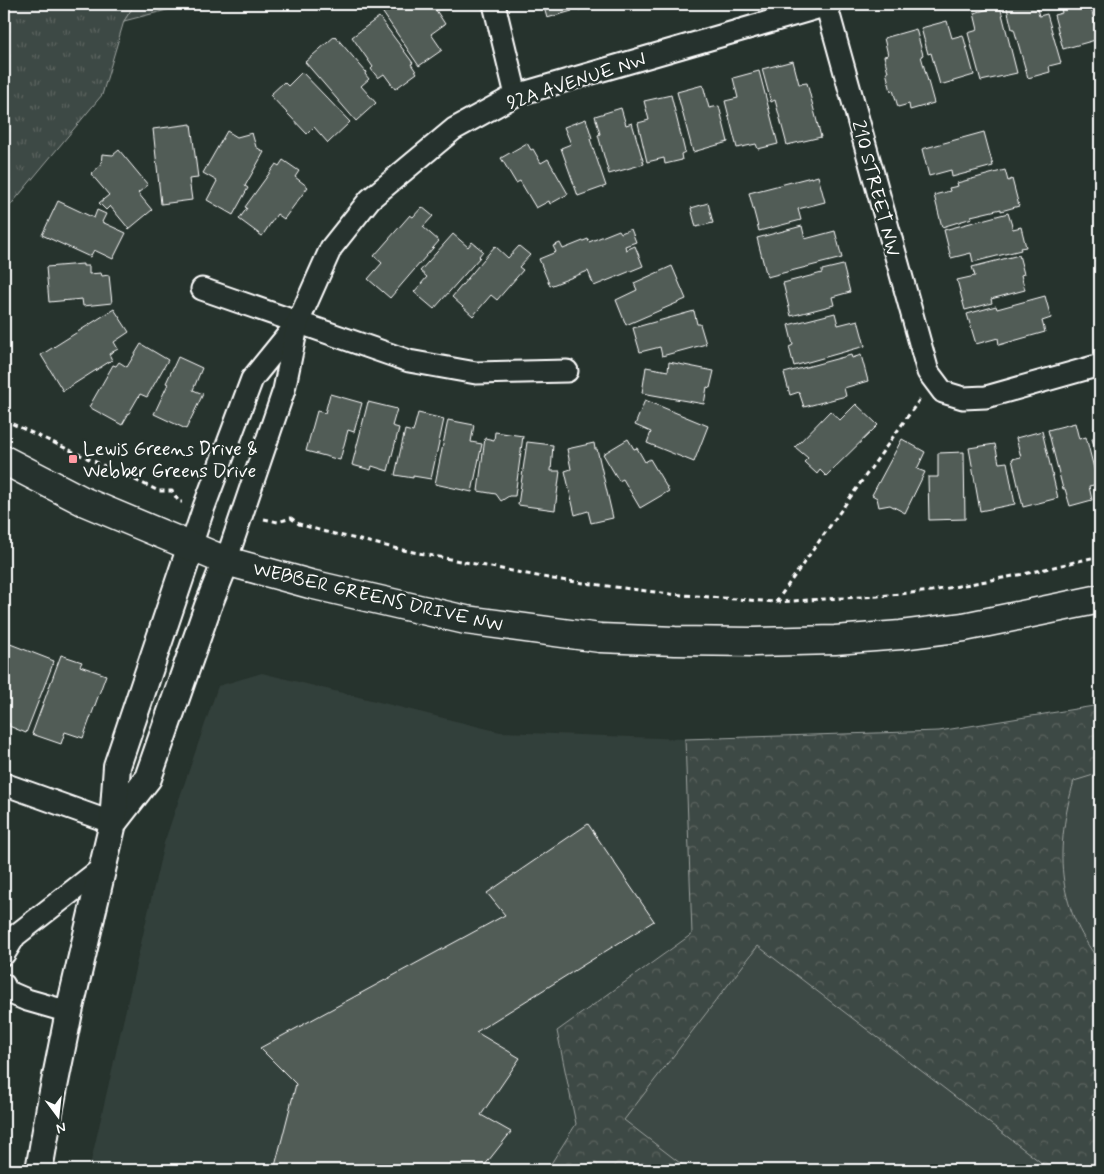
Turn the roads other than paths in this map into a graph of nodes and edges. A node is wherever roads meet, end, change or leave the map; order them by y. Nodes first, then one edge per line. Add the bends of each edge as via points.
1 (494, 4) edge
2 (828, 4) edge
3 (516, 95) junction
4 (202, 289) dead end
5 (298, 322) junction
6 (1100, 365) edge
7 (567, 370) dead end
8 (4, 460) edge
9 (191, 546) junction
10 (226, 561) junction
11 (1100, 599) edge
12 (4, 784) edge
13 (113, 823) junction
14 (102, 868) junction
15 (4, 954) edge
16 (4, 985) edge
17 (69, 1012) junction
18 (39, 1170) edge

1 - 3 street
2 - 3 street, 92A AVENUE NW
2 - 6 street, 210 STREET NW via 931,376 943,392 963,398 986,397
3 - 5 street, 92A AVENUE NW via 454,128 370,199 331,248
4 - 5 street
5 - 7 street via 410,361 476,373
5 - 9 street, 92A AVENUE NW via 252,379
5 - 10 street, 92A AVENUE NW via 284,390
8 - 9 main road, WEBBER GREENS DRIVE NW via 86,502
9 - 10 main road, WEBBER GREENS DRIVE NW
9 - 13 street via 117,766
10 - 11 main road, WEBBER GREENS DRIVE NW via 466,620 600,638 754,642 901,635 964,627
10 - 13 street via 148,778
12 - 13 street
13 - 14 street
14 - 15 street via 15,936
14 - 17 street
16 - 17 street via 6,990 27,1000
17 - 18 street

